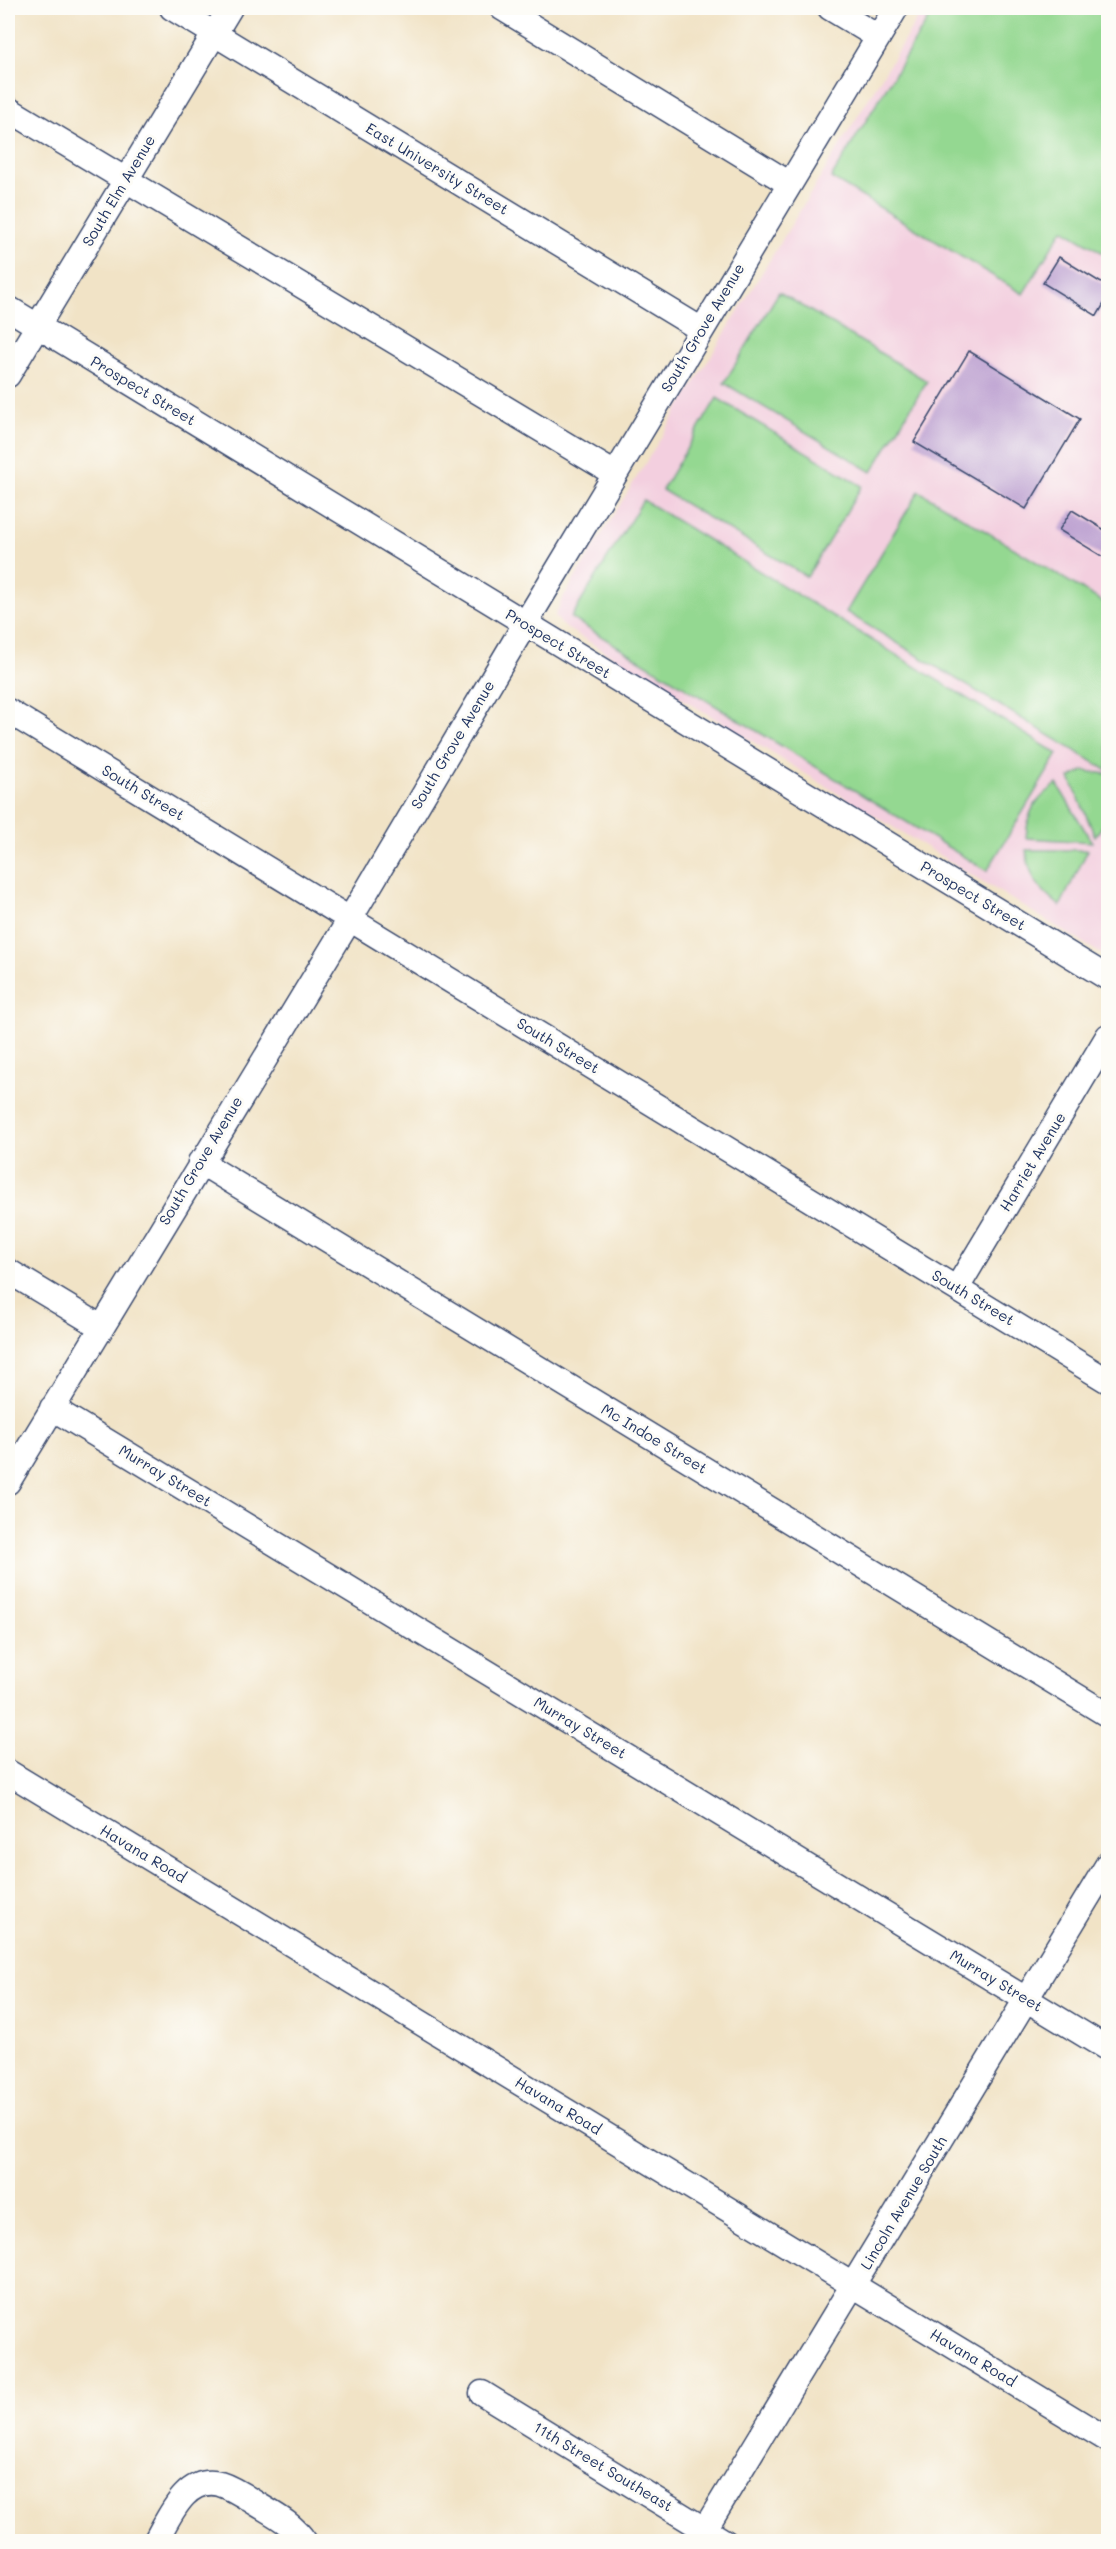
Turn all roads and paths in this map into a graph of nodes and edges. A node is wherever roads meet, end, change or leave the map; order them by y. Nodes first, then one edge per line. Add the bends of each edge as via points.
1 (172, 8) edge
2 (230, 8) edge
3 (502, 8) edge
4 (830, 8) edge
5 (896, 8) edge
6 (215, 33) junction
7 (878, 37) junction
8 (8, 109) edge
9 (125, 181) junction
10 (790, 184) junction
11 (8, 308) edge
12 (37, 326) junction
13 (702, 330) junction
14 (8, 375) edge
15 (615, 474) junction
16 (525, 624) junction
17 (8, 711) edge
18 (350, 919) junction
19 (1108, 978) edge
20 (1108, 1036) edge
21 (200, 1162) junction
22 (8, 1270) edge
23 (957, 1288) junction
24 (101, 1327) junction
25 (1108, 1381) edge
26 (52, 1408) junction
27 (8, 1482) edge
28 (1108, 1715) edge
29 (8, 1772) edge
30 (1108, 1864) edge
31 (1027, 2000) junction
32 (1108, 2049) edge
33 (854, 2286) junction
34 (482, 2393) dead end
35 (1108, 2440) edge
36 (701, 2535) edge
37 (155, 2541) edge
38 (305, 2541) edge
39 (725, 2541) edge

1 - 6 street, East University Street
2 - 6 street, South Elm Avenue
3 - 10 street
4 - 7 street
5 - 7 street, South Grove Avenue
6 - 9 street, South Elm Avenue
6 - 13 street, East University Street
7 - 10 street, South Grove Avenue
8 - 9 street
9 - 12 street, South Elm Avenue
9 - 15 street
10 - 13 street, South Grove Avenue
11 - 12 street, Prospect Street
12 - 14 street, South Elm Avenue
12 - 16 street, Prospect Street
13 - 15 street, South Grove Avenue
15 - 16 street, South Grove Avenue
16 - 18 street, South Grove Avenue
16 - 19 street, Prospect Street
17 - 18 street, South Street
18 - 21 street, South Grove Avenue
18 - 23 street, South Street
20 - 23 street, Harriet Avenue
21 - 24 street, South Grove Avenue
21 - 28 street, Mc Indoe Street
22 - 24 street
23 - 25 street, South Street
24 - 26 street, South Grove Avenue
26 - 27 street, South Grove Avenue
26 - 31 street, Murray Street
29 - 33 street, Havana Road
30 - 31 street, Lincoln Avenue South
31 - 32 street, Murray Street
31 - 33 street, Lincoln Avenue South
33 - 35 street, Havana Road
33 - 36 street, Lincoln Avenue South
34 - 36 street, 11th Street Southeast
36 - 39 street, 11th Street Southeast
37 - 38 street via 186,2493 205,2484 232,2489 295,2528

